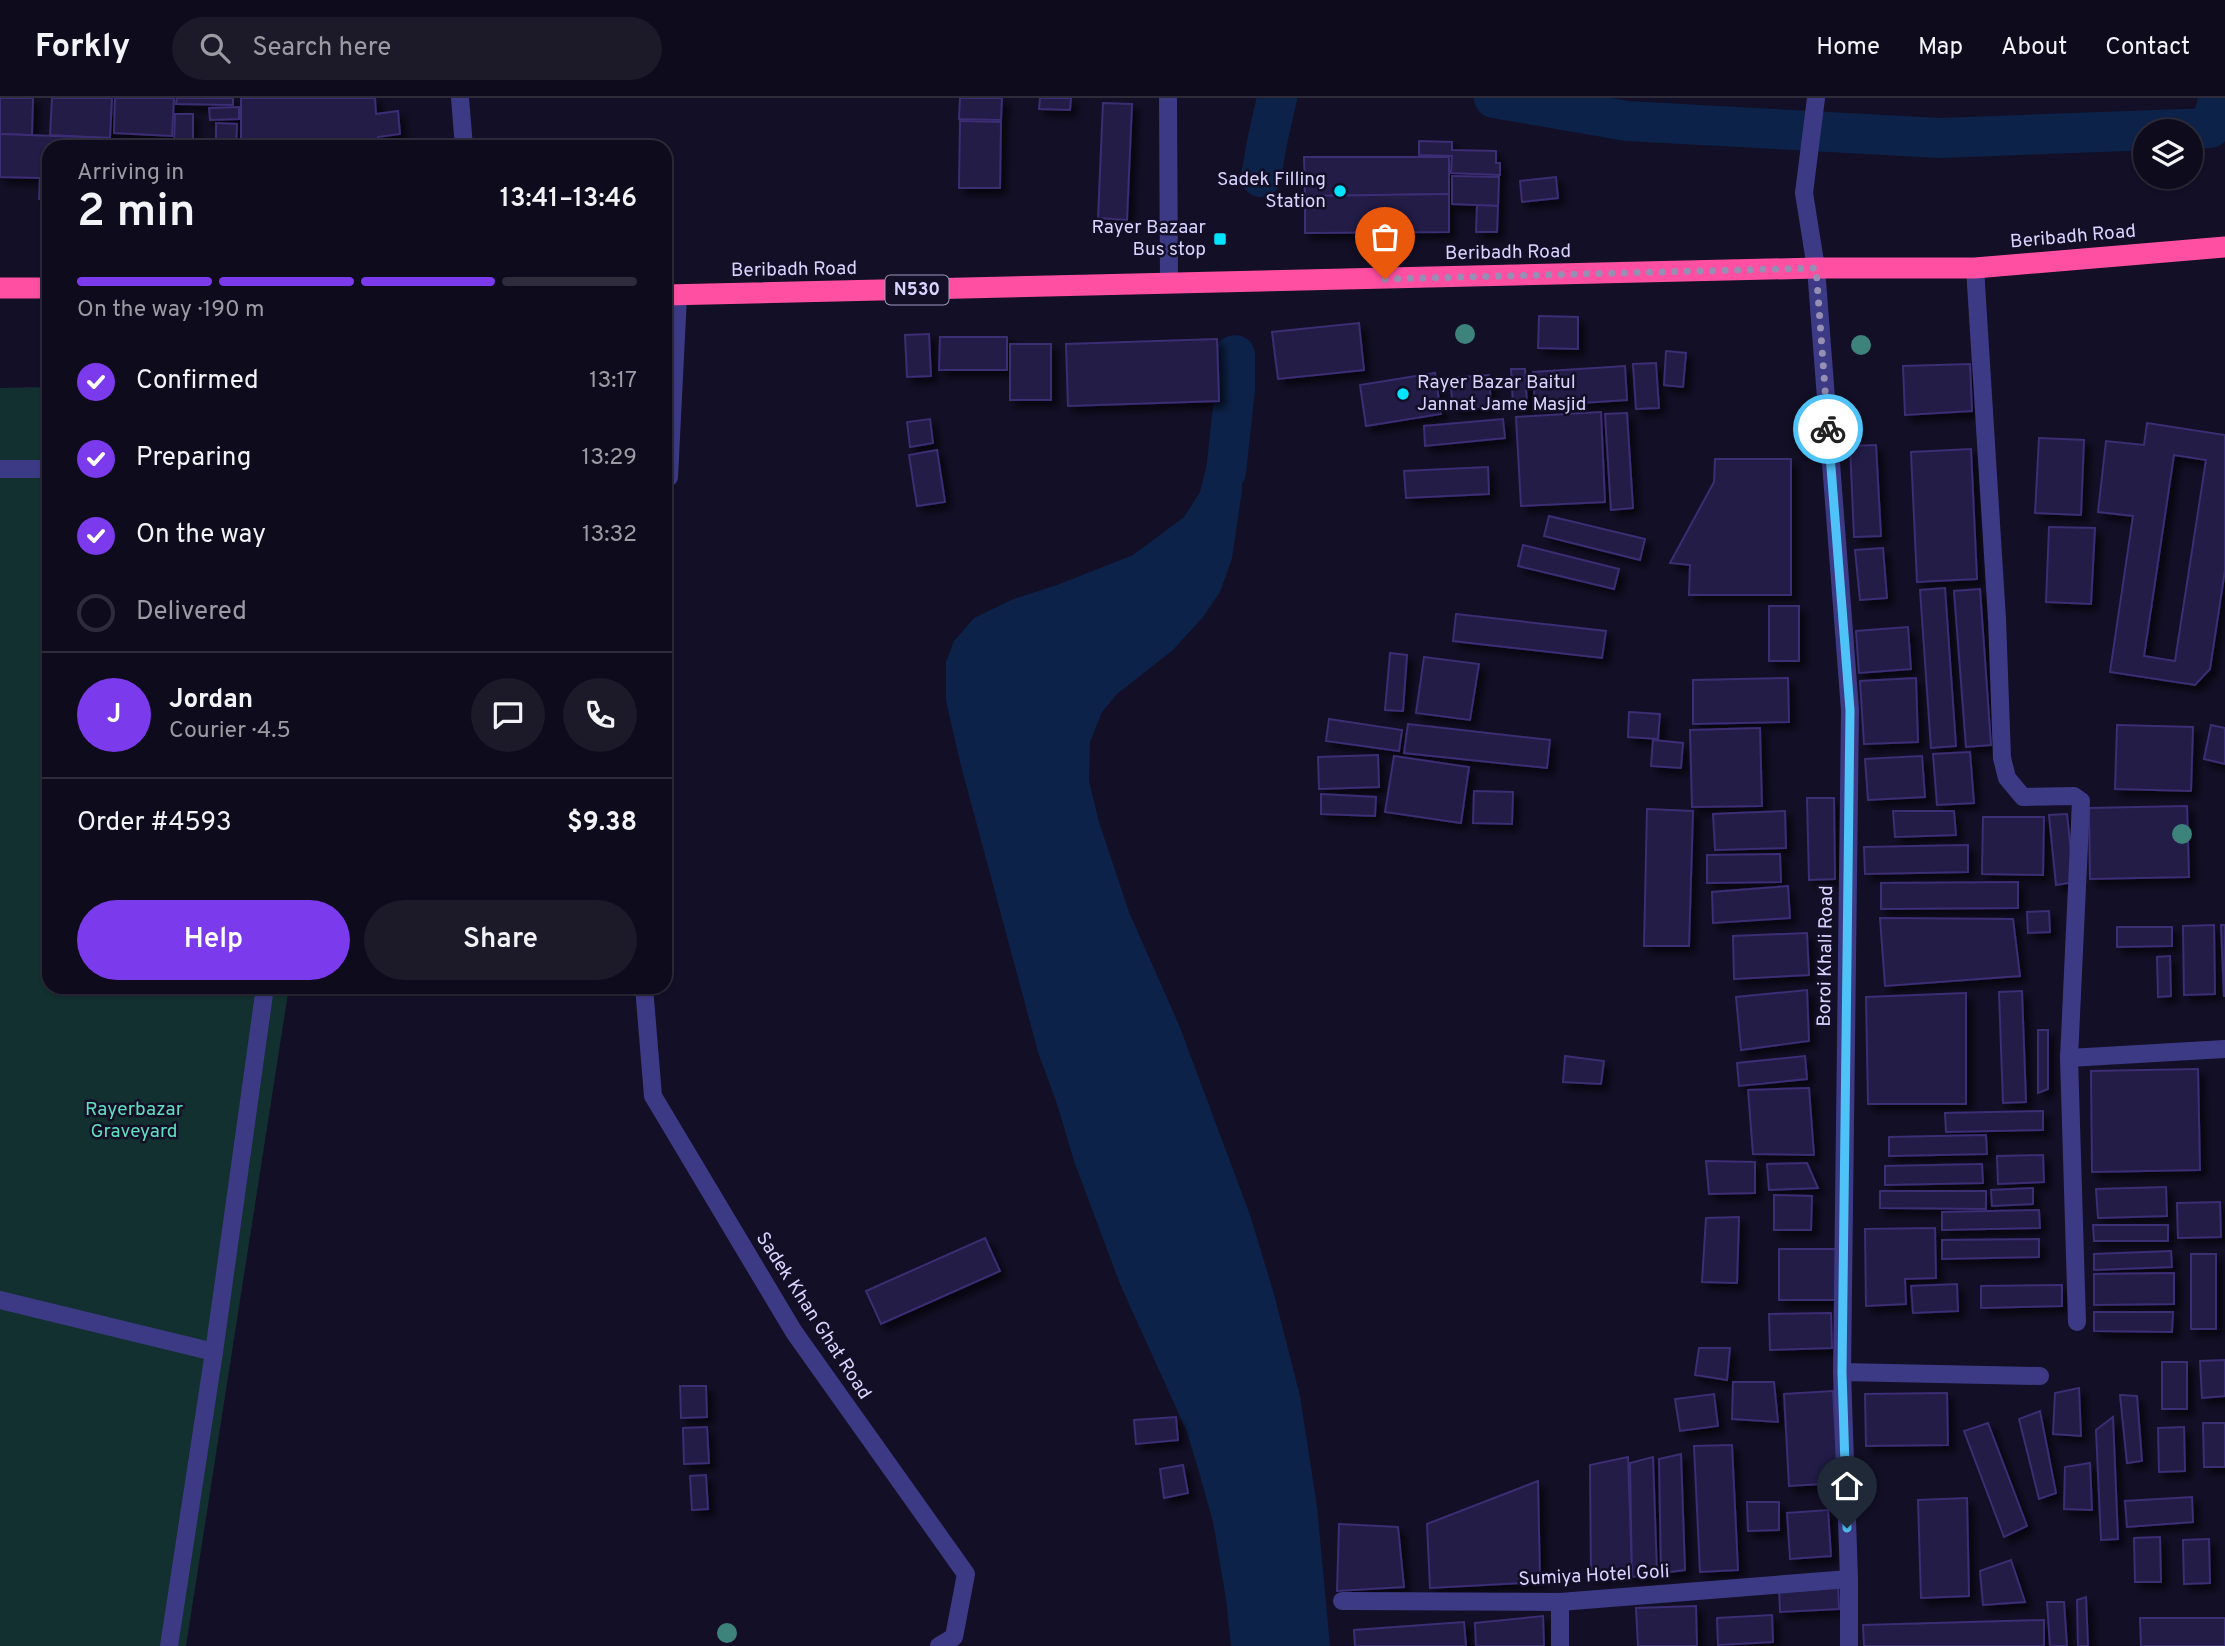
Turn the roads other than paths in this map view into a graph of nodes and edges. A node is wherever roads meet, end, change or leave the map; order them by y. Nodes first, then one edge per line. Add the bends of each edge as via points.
1 (460, 98) edge
2 (1168, 98) edge
3 (1816, 98) edge
4 (463, 140) edge
5 (2225, 247) edge
6 (1816, 268) junction
7 (1975, 268) junction
8 (1169, 284) junction
9 (0, 288) edge
10 (42, 288) edge
11 (672, 295) edge
12 (0, 469) edge
13 (42, 469) edge
14 (264, 994) edge
15 (645, 994) edge
16 (2225, 1049) edge
17 (2069, 1058) junction
18 (0, 1300) edge
19 (2077, 1322) dead end
20 (214, 1352) junction
21 (1842, 1372) junction
22 (2040, 1376) dead end
23 (1849, 1579) junction
24 (1342, 1601) dead end
25 (1560, 1602) junction
26 (169, 1646) edge
27 (939, 1646) edge
28 (1560, 1646) edge
29 (1849, 1646) edge

1 - 4 street
2 - 8 street
3 - 6 street, Boroi Khali Road via 1804,192
5 - 7 highway, Beribadh Road / N530
6 - 7 highway, Beribadh Road / N530
6 - 8 highway, Beribadh Road / N530
6 - 21 street, Boroi Khali Road via 1850,710
7 - 17 street via 2002,758 2007,778 2024,797 2074,796 2081,801
8 - 11 highway, Beribadh Road / N530
9 - 10 highway
12 - 13 street
14 - 20 street
15 - 27 street, Sadek Khan Ghat Road via 653,1096 794,1332 966,1574 954,1637
16 - 17 street
17 - 19 street
18 - 20 street
20 - 26 street
21 - 22 street
21 - 23 street, Boroi Khali Road
23 - 25 street, Sumiya Hotel Goli
23 - 29 street, Boroi Khali Road
24 - 25 street, Sumiya Hotel Goli
25 - 28 street

